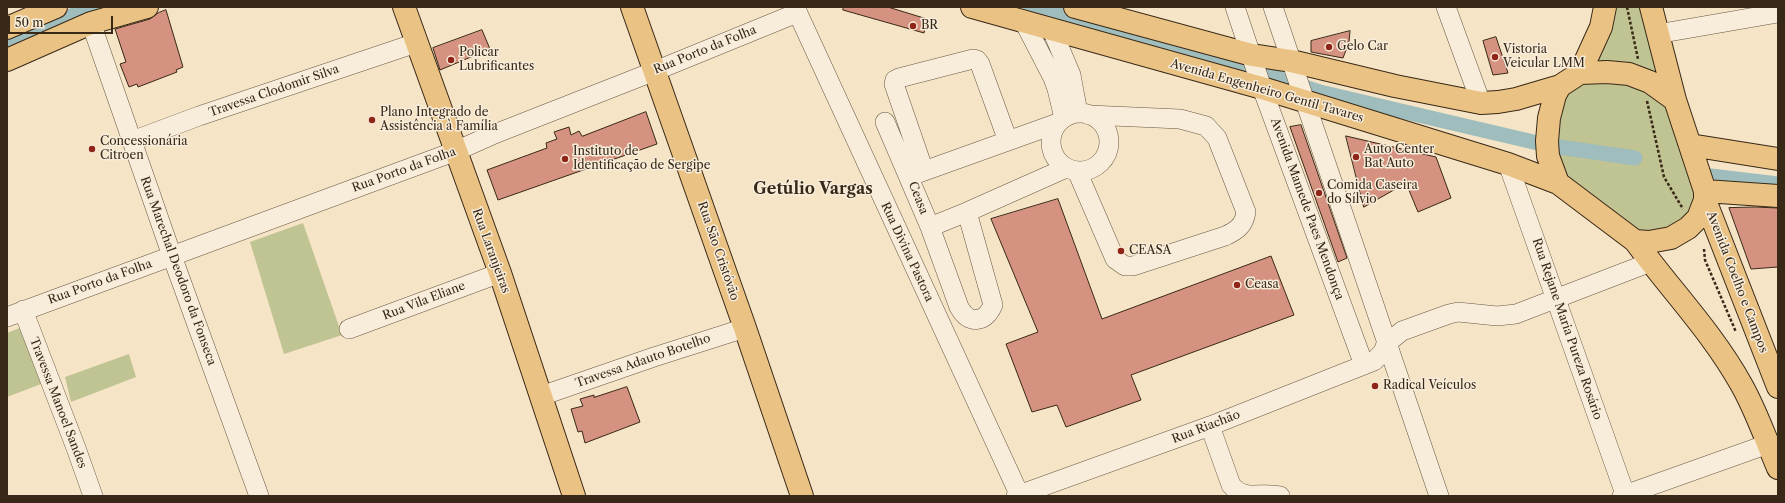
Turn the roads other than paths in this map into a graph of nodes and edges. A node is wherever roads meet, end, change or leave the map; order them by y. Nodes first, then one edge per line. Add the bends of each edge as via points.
1 (56, 7) edge
2 (146, 7) edge
3 (404, 7) edge
4 (632, 7) edge
5 (972, 7) edge
6 (1075, 7) edge
7 (1235, 7) edge
8 (1273, 7) edge
9 (1446, 7) edge
10 (1605, 7) edge
11 (1651, 7) edge
12 (796, 10) edge
13 (1778, 13) edge
14 (1023, 20) junction
15 (91, 23) junction
16 (7, 28) edge
17 (1052, 30) junction
18 (1657, 34) junction
19 (416, 43) junction
20 (1253, 57) junction
21 (7, 60) edge
22 (1292, 64) junction
23 (655, 71) junction
24 (1580, 73) junction
25 (1261, 85) junction
26 (1560, 86) junction
27 (1305, 98) junction
28 (1675, 100) junction
29 (1481, 103) junction
30 (1072, 117) junction
31 (885, 122) dead end
32 (132, 141) junction
33 (1008, 141) junction
34 (1690, 145) junction
35 (456, 151) junction
36 (1778, 159) edge
37 (1508, 164) junction
38 (1071, 169) junction
39 (916, 174) junction
40 (1558, 183) junction
41 (1705, 195) junction
42 (1778, 196) edge
43 (967, 212) junction
44 (930, 227) junction
45 (1636, 241) junction
46 (172, 256) junction
47 (1651, 262) junction
48 (500, 273) junction
49 (1556, 299) junction
50 (15, 314) edge
51 (745, 328) junction
52 (349, 329) dead end
53 (1386, 344) junction
54 (1364, 366) junction
55 (1778, 386) edge
56 (541, 396) junction
57 (1210, 426) junction
58 (1768, 444) junction
59 (1778, 468) edge
60 (1623, 495) edge
61 (93, 496) edge
62 (259, 496) edge
63 (574, 496) edge
64 (802, 496) edge
65 (1019, 496) edge
66 (1280, 496) edge
67 (1438, 496) edge

1 - 16 main road
2 - 15 main road
3 - 19 main road, Rua Laranjeiras
4 - 23 main road, Rua São Cristóvão
5 - 14 main road, Avenida Engenheiro Gentil Tavares
6 - 20 main road
7 - 20 street, Avenida Mamede Paes Mendonça
8 - 22 street
9 - 29 street
10 - 24 main road via 1601,27
11 - 18 main road
12 - 23 street, Rua Porto da Folha
12 - 65 street, Rua Divina Pastora
13 - 18 street
14 - 17 main road, Avenida Engenheiro Gentil Tavares
14 - 30 street
15 - 21 main road
15 - 32 street, Rua Marechal Deodoro da Fonseca
17 - 25 main road, Avenida Engenheiro Gentil Tavares
17 - 30 street via 1072,75
18 - 28 main road
19 - 32 street, Travessa Clodomir Silva
19 - 35 main road, Rua Laranjeiras
20 - 22 main road
20 - 25 street, Avenida Mamede Paes Mendonça
22 - 27 street
22 - 29 main road
23 - 35 street, Rua Porto da Folha
23 - 51 main road, Rua São Cristóvão
24 - 26 main road
24 - 28 main road via 1629,74 1654,84
25 - 27 main road, Avenida Engenheiro Gentil Tavares
25 - 54 street, Avenida Mamede Paes Mendonça
26 - 29 main road via 1516,99
26 - 40 main road via 1552,103 1546,140 1548,156
27 - 37 main road, Avenida Engenheiro Gentil Tavares
27 - 53 street
28 - 34 main road
30 - 33 street, Ceasa
30 - 38 street via 1051,139 1052,150 1057,160
30 - 38 street, Ceasa via 1101,123 1107,135 1108,148 1102,161 1097,165 1087,170
30 - 38 street via 1180,118 1206,126 1217,138 1246,212 1245,219 1236,231 1225,236 1140,264 1125,266 1115,259
31 - 39 street
32 - 46 street, Rua Marechal Deodoro da Fonseca
33 - 39 street, Ceasa
33 - 39 street via 977,60 899,78 894,84
34 - 36 main road
34 - 41 main road
35 - 46 street, Rua Porto da Folha
35 - 48 main road, Rua Laranjeiras
37 - 40 main road, Avenida Engenheiro Gentil Tavares
37 - 49 street, Rua Rejane Maria Pureza Rosário
38 - 43 street, Ceasa
39 - 44 street, Ceasa
40 - 45 main road, Avenida Engenheiro Gentil Tavares
41 - 42 main road
41 - 45 main road via 1698,218 1688,228 1671,238 1649,242
41 - 55 main road, Avenida Coelho e Campos
43 - 44 street, Ceasa
43 - 44 street via 993,305 990,312 979,319 970,319 959,307
45 - 47 main road, Avenida Engenheiro Gentil Tavares
46 - 50 street, Rua Porto da Folha
46 - 62 street, Rua Marechal Deodoro da Fonseca
47 - 49 street, Rua Riachão
47 - 58 main road via 1706,331 1730,366 1751,402
48 - 52 street, Rua Vila Eliane
48 - 56 main road, Rua Laranjeiras
49 - 53 street, Rua Riachão via 1507,316 1458,312 1449,314 1402,331
49 - 60 street, Rua Rejane Maria Pureza Rosário
50 - 61 street, Travessa Manoel Sandes via 76,448
51 - 56 street, Travessa Adauto Botelho
51 - 64 main road, Rua São Cristóvão
53 - 54 street, Rua Riachão via 1383,352 1374,361
53 - 67 street
54 - 57 street, Rua Riachão
56 - 63 main road, Rua Laranjeiras
57 - 65 street, Rua Riachão
57 - 66 street via 1231,485 1237,492 1245,495
58 - 59 main road
58 - 60 street

